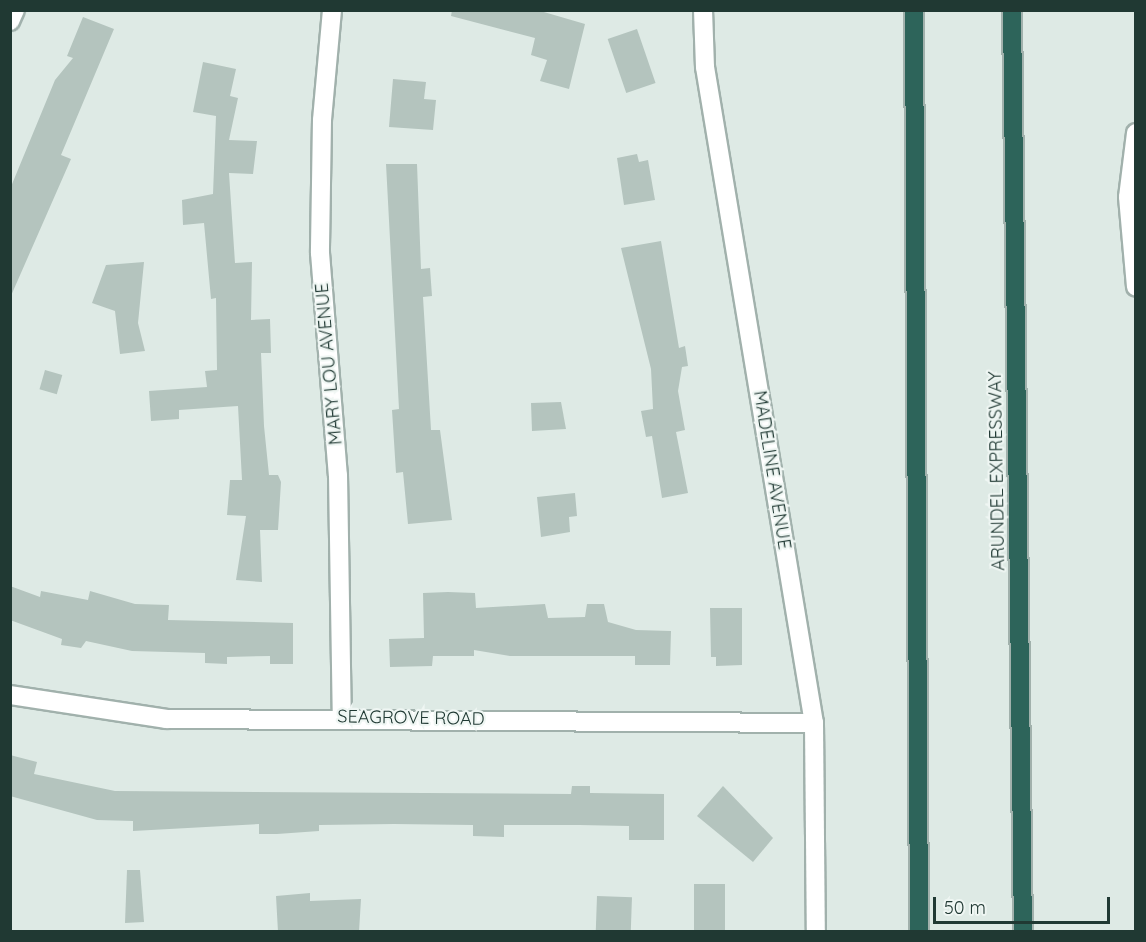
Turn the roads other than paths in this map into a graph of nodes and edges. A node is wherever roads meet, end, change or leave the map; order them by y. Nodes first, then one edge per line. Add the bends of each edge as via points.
1 (15, 10) edge
2 (332, 10) edge
3 (704, 10) edge
4 (914, 10) edge
5 (1012, 10) edge
6 (10, 21) edge
7 (1136, 133) edge
8 (1136, 287) edge
9 (10, 695) edge
10 (342, 717) junction
11 (814, 723) junction
12 (816, 932) edge
13 (919, 932) edge
14 (1023, 932) edge

1 - 6 street
2 - 10 street, MARY LOU AVENUE via 322,120 320,253 338,475
3 - 11 street, MADELINE AVENUE via 705,67
4 - 13 highway
5 - 14 highway, ARUNDEL EXPRESSWAY
7 - 8 street via 1128,197
9 - 10 street, SEAGROVE ROAD via 166,719
10 - 11 street, SEAGROVE ROAD
11 - 12 street, MADELINE AVENUE

